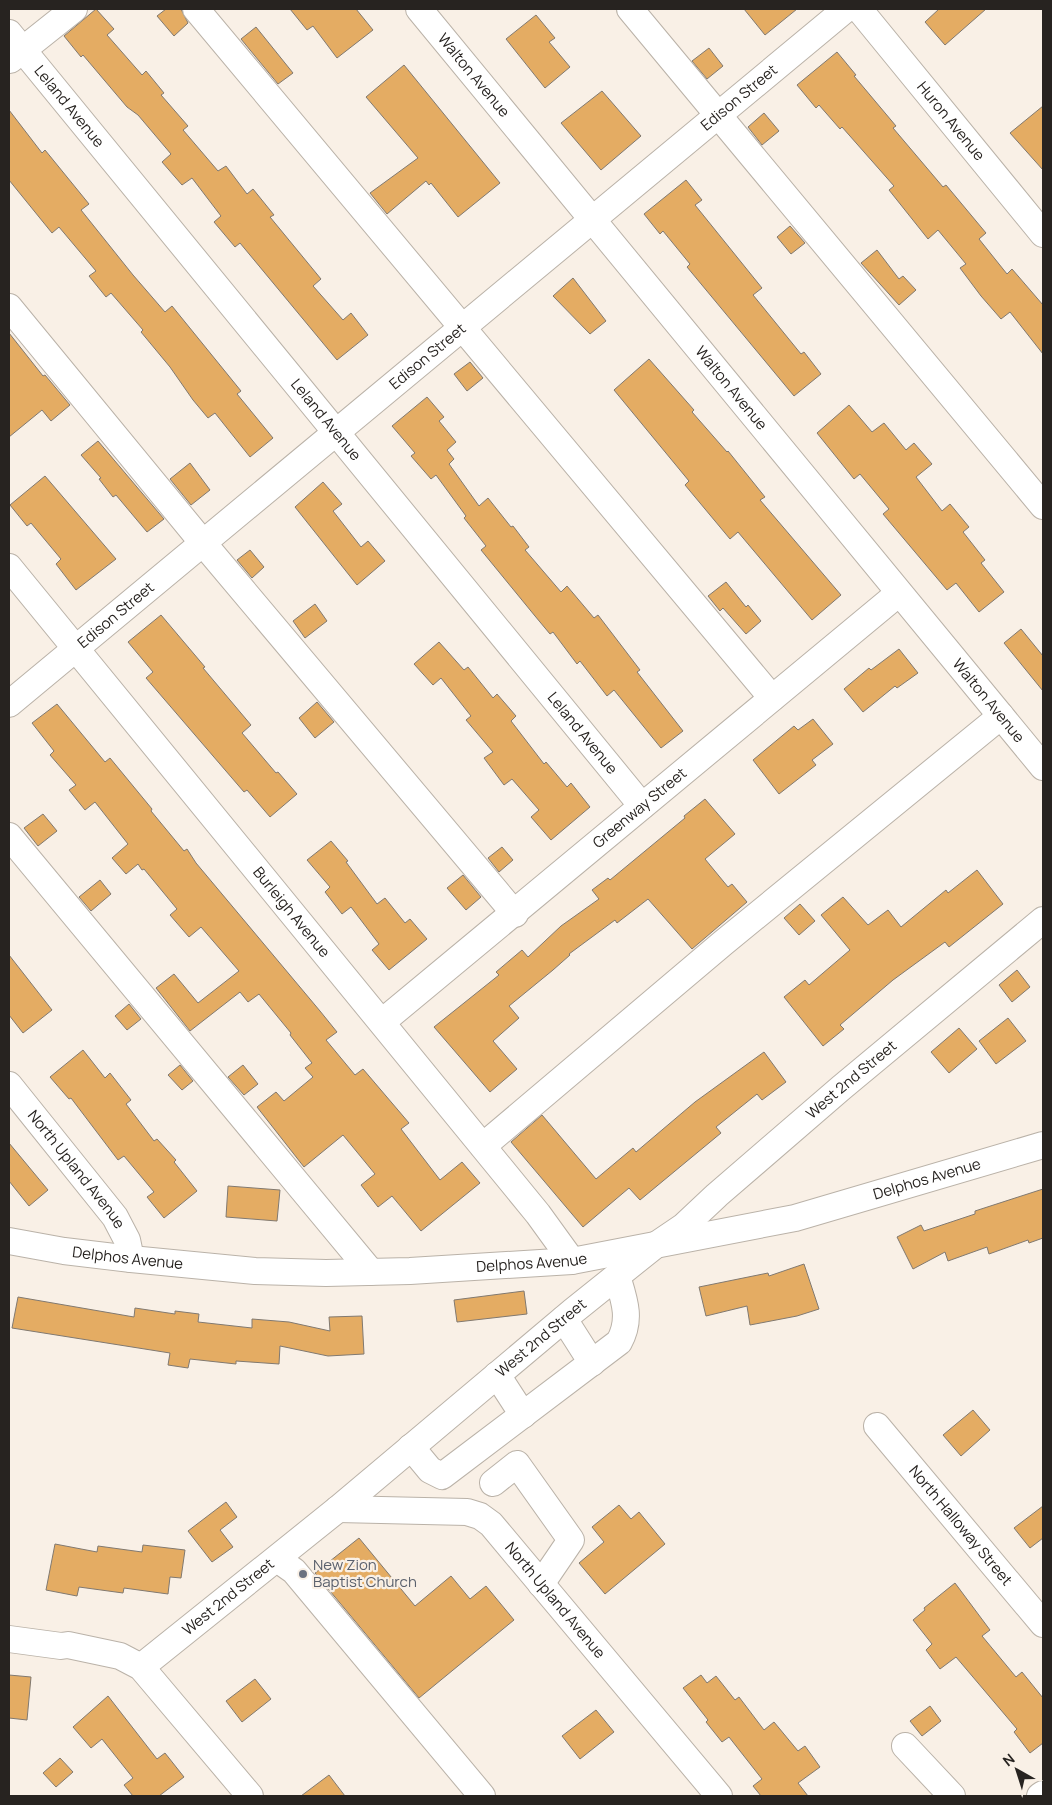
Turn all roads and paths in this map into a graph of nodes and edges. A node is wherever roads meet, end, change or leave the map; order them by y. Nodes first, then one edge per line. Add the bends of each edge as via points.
1 (74, 9) edge
2 (196, 9) edge
3 (419, 9) edge
4 (630, 9) edge
5 (846, 9) edge
6 (859, 9) edge
7 (13, 48) edge
8 (718, 116) junction
9 (592, 218) junction
10 (1043, 234) edge
11 (9, 308) edge
12 (462, 326) junction
13 (337, 432) junction
14 (1043, 506) edge
15 (203, 543) junction
16 (9, 567) edge
17 (899, 593) junction
18 (75, 648) junction
19 (772, 698) junction
20 (9, 704) edge
21 (1001, 716) junction
22 (1043, 767) edge
23 (642, 806) junction
24 (9, 836) edge
25 (514, 914) junction
26 (1043, 920) edge
27 (382, 1022) junction
28 (9, 1085) edge
29 (1043, 1145) edge
30 (483, 1146) junction
31 (9, 1241) edge
32 (653, 1247) junction
33 (131, 1259) junction
34 (572, 1261) junction
35 (371, 1272) junction
36 (617, 1276) junction
37 (564, 1319) junction
38 (592, 1363) junction
39 (497, 1375) junction
40 (523, 1415) junction
41 (877, 1426) dead end
42 (411, 1448) junction
43 (480, 1448) junction
44 (493, 1482) junction
45 (338, 1509) junction
46 (480, 1516) junction
47 (277, 1559) junction
48 (540, 1584) junction
49 (1043, 1624) edge
50 (9, 1639) edge
51 (141, 1667) junction
52 (905, 1746) dead end
53 (1043, 1794) edge
54 (250, 1796) edge
55 (482, 1796) edge
56 (719, 1796) edge
57 (952, 1796) edge
58 (1040, 1796) edge

1 - 7 street
2 - 12 street
3 - 9 street, Walton Avenue
4 - 8 street
5 - 8 street, Edison Street
6 - 10 street, Huron Avenue
7 - 13 street, Leland Avenue
8 - 9 street, Edison Street
8 - 14 street
9 - 12 street, Edison Street
9 - 17 street, Walton Avenue
11 - 15 street
12 - 13 street, Edison Street
12 - 19 street
13 - 15 street, Edison Street
13 - 23 street, Leland Avenue
15 - 18 street, Edison Street
15 - 25 street
16 - 18 street, Burleigh Avenue
17 - 19 street, Greenway Street
17 - 21 street, Walton Avenue
18 - 20 street, Edison Street
18 - 27 street, Burleigh Avenue
19 - 23 street, Greenway Street
21 - 22 street, Walton Avenue
21 - 30 street via 723,943
23 - 25 street, Greenway Street
24 - 35 street
25 - 27 street, Greenway Street
26 - 32 street, West 2nd Street via 834,1094 684,1226
27 - 30 street, Burleigh Avenue
28 - 33 street, North Upland Avenue via 115,1217
29 - 32 street, Delphos Avenue via 795,1218
30 - 34 street, Burleigh Avenue
31 - 33 street, Delphos Avenue
32 - 34 street, Delphos Avenue
32 - 36 street, West 2nd Street
33 - 35 street, Delphos Avenue via 255,1271
34 - 35 street, Delphos Avenue
36 - 37 street, West 2nd Street
36 - 38 street via 627,1308 626,1330 619,1342
37 - 38 street
37 - 39 street, West 2nd Street
38 - 40 street
39 - 40 street
39 - 42 street, West 2nd Street
40 - 43 street
41 - 49 street, North Halloway Street
42 - 43 street via 430,1470 442,1476
42 - 45 street, West 2nd Street
43 - 44 street
44 - 46 street
44 - 48 street via 517,1464 571,1540
45 - 46 street via 467,1512
45 - 47 street, West 2nd Street
46 - 48 street, North Upland Avenue via 491,1524
47 - 51 street, West 2nd Street
47 - 55 street via 294,1571
48 - 56 street, North Upland Avenue
50 - 51 street via 68,1645 120,1656
51 - 54 street
52 - 57 street
53 - 58 street

